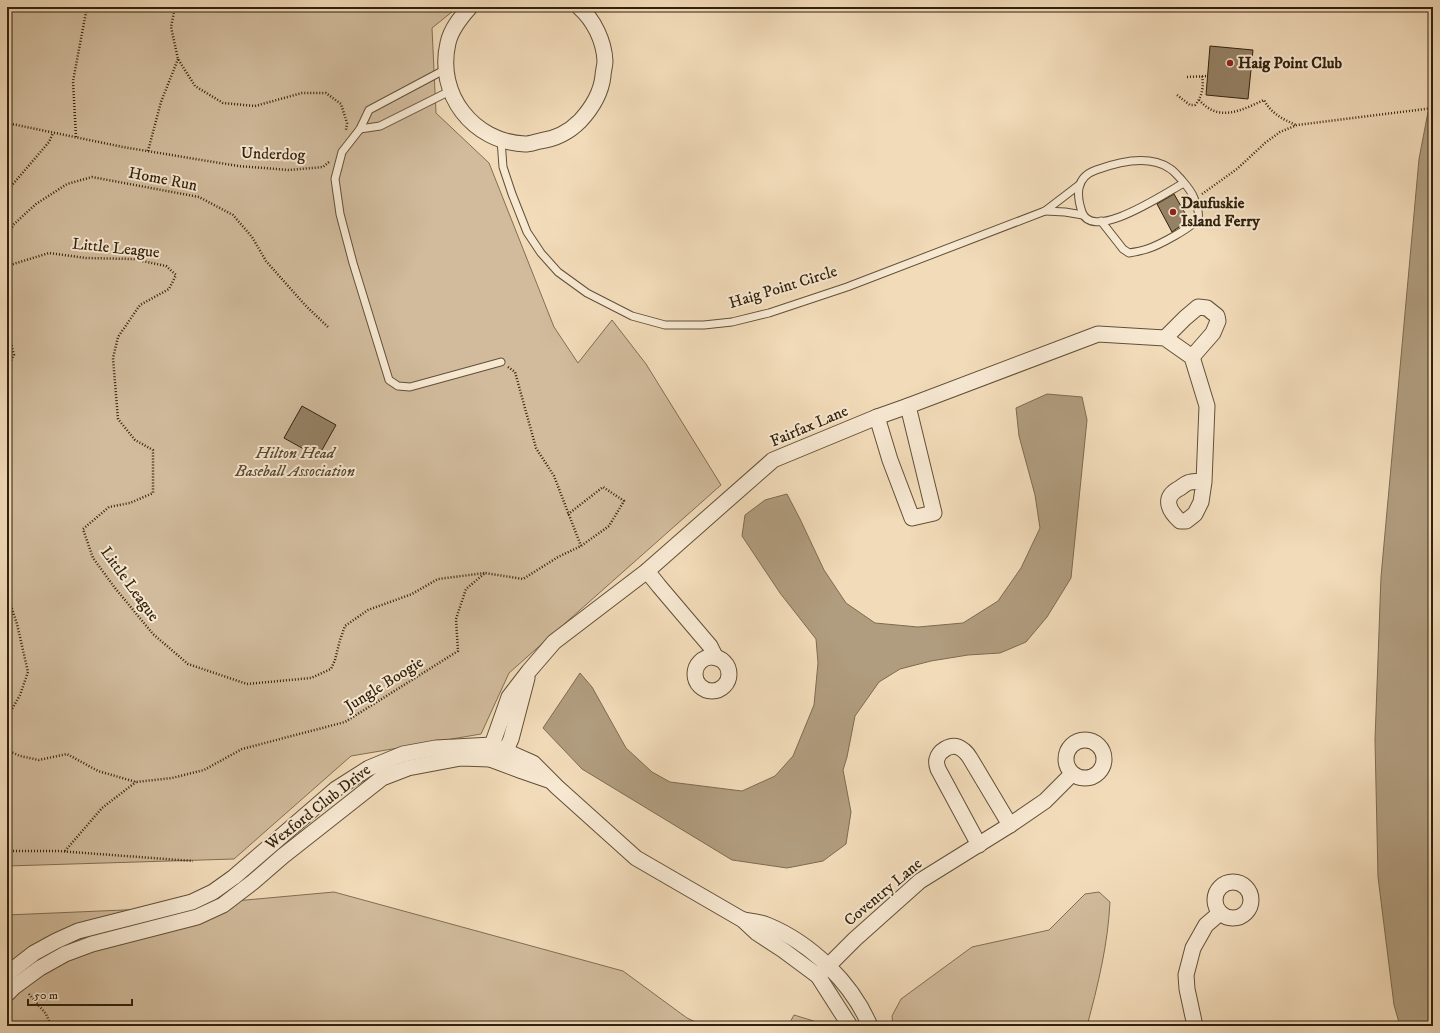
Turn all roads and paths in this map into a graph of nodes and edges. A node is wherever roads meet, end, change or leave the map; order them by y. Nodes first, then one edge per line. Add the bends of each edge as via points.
1 (87, 7) edge
2 (175, 7) edge
3 (470, 7) edge
4 (579, 7) edge
5 (178, 59) junction
6 (446, 69) junction
7 (1202, 76) junction
8 (1208, 76) dead end
9 (1186, 77) dead end
10 (450, 90) junction
11 (1177, 95) dead end
12 (1199, 100) junction
13 (1433, 108) edge
14 (7, 123) edge
15 (1297, 125) junction
16 (360, 129) junction
17 (53, 133) junction
18 (76, 137) junction
19 (501, 140) junction
20 (148, 151) junction
21 (342, 152) junction
22 (1184, 182) junction
23 (1079, 185) junction
24 (7, 190) edge
25 (1194, 199) junction
26 (1045, 211) junction
27 (1083, 215) junction
28 (1101, 222) junction
29 (7, 238) edge
30 (7, 266) edge
31 (7, 328) edge
32 (329, 328) dead end
33 (1165, 338) junction
34 (1192, 357) junction
35 (501, 362) joint
36 (7, 368) edge
37 (908, 406) junction
38 (877, 417) junction
39 (1204, 482) dead end
40 (567, 514) junction
41 (581, 546) junction
42 (647, 571) junction
43 (485, 573) junction
44 (7, 594) edge
45 (716, 658) dead end
46 (7, 718) edge
47 (7, 750) edge
48 (498, 754) junction
49 (1072, 774) dead end
50 (136, 782) junction
51 (1010, 825) junction
52 (979, 845) junction
53 (7, 851) edge
54 (64, 851) junction
55 (193, 861) dead end
56 (242, 870) junction
57 (253, 882) junction
58 (1220, 913) dead end
59 (823, 971) junction
60 (13, 979) edge
61 (7, 994) edge
62 (51, 1026) edge
63 (850, 1026) edge
64 (870, 1026) edge
65 (1194, 1026) edge

1 - 18 path via 73,81
2 - 5 path via 171,27
3 - 6 street via 458,20 448,42
4 - 19 street via 587,14 599,36 605,61 602,86 591,109 573,128 551,140 526,144
5 - 20 path via 161,102
5 - 21 path via 195,86 223,102 254,106 302,93 326,93 341,104 347,123
6 - 10 street
6 - 16 lane via 369,110
7 - 8 path
7 - 9 path
7 - 12 path
10 - 16 lane via 380,126
10 - 19 street via 461,112 479,129
11 - 12 path via 1190,105 1195,105
12 - 15 path via 1210,110 1222,114 1235,112 1264,100 1269,109 1284,120
13 - 15 path
14 - 17 path, Underdog
15 - 25 path via 1280,132 1214,187
16 - 21 lane
17 - 18 path, Underdog
17 - 24 path via 49,142
18 - 20 path, Underdog
19 - 26 lane, Haig Point Circle via 503,167 512,194 527,232 541,253 558,272 587,293 632,316 665,325 704,326 769,313 847,287
20 - 21 path, Underdog via 238,166 289,170 323,167
21 - 35 lane via 335,178 340,214 389,380 398,386 410,387
22 - 23 lane via 1170,168 1144,160 1126,161 1092,171
22 - 25 lane
22 - 28 lane via 1123,216
23 - 26 lane
23 - 27 lane via 1078,194
25 - 28 lane via 1198,218 1191,226 1166,241 1137,252 1129,253 1123,249
26 - 27 lane
27 - 28 lane
29 - 32 path, Home Run via 13,225 36,204 67,184 92,177 199,197 233,215 252,237 266,261
30 - 43 path, Little League via 49,253 86,258 133,259 166,266 176,275 169,289 140,305 118,337 113,358 118,420 135,440 154,450 153,492 130,503 109,507 83,529 93,558 115,588 153,634 188,664 247,684 311,678 331,669 345,626 368,610 412,594 438,579
31 - 36 path via 14,355
33 - 34 street
33 - 34 street via 1198,307 1207,308 1217,316 1218,321 1213,333
33 - 37 street, Fairfax Lane via 1098,334
34 - 39 street via 1207,406
35 - 40 path via 515,372 536,448 554,476
37 - 38 street, Fairfax Lane
37 - 38 street via 934,513 912,518
38 - 42 street, Fairfax Lane via 772,460
40 - 41 path
40 - 41 path via 603,487 624,501 609,526
41 - 43 path via 523,579
42 - 45 street via 710,646
42 - 48 street, Fairfax Lane via 554,642 529,671 511,739
43 - 50 path, Jungle Boogie via 466,589 456,619 458,651 345,722 242,749 204,770 172,778
44 - 46 path via 28,672 20,695
47 - 50 path, Jungle Boogie via 39,760 67,754 98,771
48 - 56 street, Wexford Club Drive via 436,748 403,754 369,768 336,789
48 - 57 street, Wexford Club Drive via 432,762 382,778
48 - 59 street, Wexford Club Drive via 549,780 636,858 743,920 783,950
49 - 51 street, Coventry Lane via 1045,801
50 - 54 path via 102,808
51 - 52 street, Coventry Lane
51 - 52 street via 970,758 956,746 945,749 936,760 938,769
52 - 59 street, Coventry Lane via 920,881
53 - 54 path
54 - 55 path
56 - 57 street
56 - 60 street, Wexford Club Drive via 213,892 192,902 78,931 56,941 34,953
57 - 60 street, Wexford Club Drive via 223,905 197,917 92,944
58 - 65 street via 1206,925 1193,948 1186,975
59 - 63 street, Wexford Club Drive
59 - 64 street, Wexford Club Drive via 856,1000
60 - 61 street, Wexford Club Drive
60 - 62 path via 46,1014

